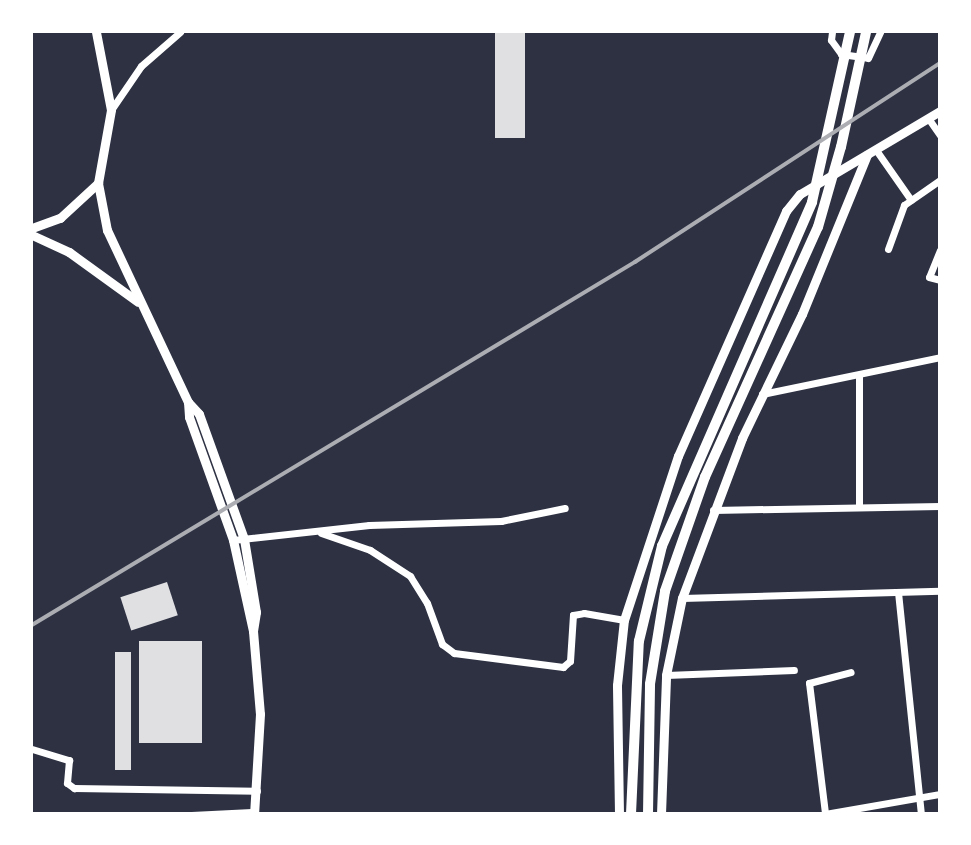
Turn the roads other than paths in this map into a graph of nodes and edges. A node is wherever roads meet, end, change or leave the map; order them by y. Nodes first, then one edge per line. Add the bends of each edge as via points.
1 (96, 32) edge
2 (180, 32) edge
3 (832, 32) edge
4 (850, 32) edge
5 (866, 32) edge
6 (880, 32) edge
7 (111, 110) junction
8 (940, 111) edge
9 (928, 118) junction
10 (940, 135) edge
11 (871, 152) junction
12 (940, 180) edge
13 (98, 183) junction
14 (911, 200) junction
15 (32, 228) edge
16 (32, 235) edge
17 (888, 249) dead end
18 (940, 250) edge
19 (940, 280) edge
20 (142, 305) junction
21 (940, 358) edge
22 (859, 377) junction
23 (761, 394) junction
24 (188, 402) junction
25 (678, 456) junction
26 (688, 461) dead end
27 (859, 506) junction
28 (940, 506) edge
29 (565, 508) dead end
30 (712, 510) junction
31 (321, 533) junction
32 (244, 539) junction
33 (233, 540) junction
34 (940, 591) edge
35 (898, 592) junction
36 (682, 598) junction
37 (624, 620) junction
38 (253, 631) junction
39 (794, 670) dead end
40 (851, 672) dead end
41 (666, 675) junction
42 (32, 749) edge
43 (257, 792) junction
44 (940, 794) edge
45 (920, 797) junction
46 (254, 812) edge
47 (825, 813) edge
48 (192, 814) edge
49 (619, 814) edge
50 (631, 814) edge
51 (648, 814) edge
52 (661, 814) edge
53 (921, 814) edge

1 - 7 street
2 - 7 street via 146,60
3 - 6 street via 831,40 841,54 868,58
4 - 50 main road via 825,156 804,223 662,546 639,641
5 - 51 main road via 818,227 705,477 665,591 650,684
7 - 13 street
8 - 9 street
9 - 10 street
9 - 11 street
11 - 14 street
11 - 23 street via 802,314
11 - 25 street via 800,194 786,212
12 - 14 street
13 - 15 street via 60,218
13 - 20 street via 113,249
14 - 17 street via 897,218
16 - 20 street via 69,252
18 - 19 street via 929,277
20 - 24 street
21 - 22 street
22 - 23 street
22 - 27 street
23 - 30 street via 721,476
24 - 32 street via 199,414
24 - 33 street via 189,417
25 - 26 street
25 - 37 street
27 - 28 street
27 - 30 street
29 - 31 street via 501,521 369,525
30 - 36 street
31 - 32 street
31 - 37 street via 370,550 410,576 427,603 442,644 454,653 563,667 570,661 573,615 584,612
32 - 33 street
32 - 38 street via 256,612
33 - 38 street
34 - 35 street
35 - 36 street
35 - 45 street
36 - 41 street
37 - 49 street via 617,685
38 - 43 street via 260,714
39 - 41 street
40 - 47 street via 809,683
41 - 52 street
42 - 43 street via 69,760 67,783 74,788
43 - 46 street
44 - 45 street
45 - 47 street
45 - 53 street
46 - 48 lane

